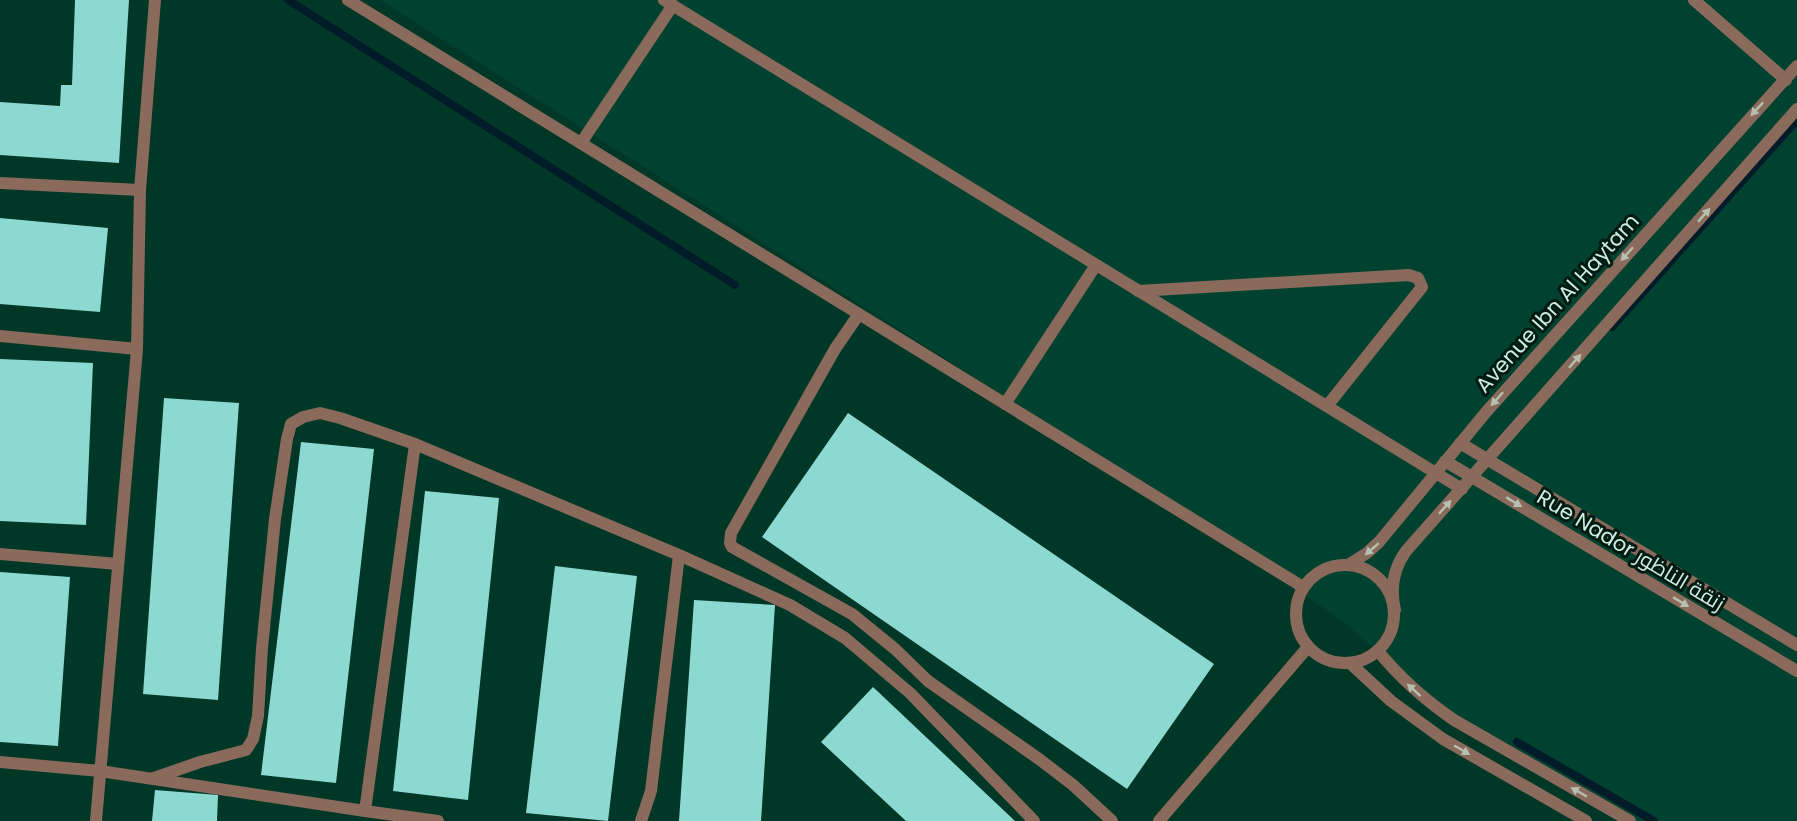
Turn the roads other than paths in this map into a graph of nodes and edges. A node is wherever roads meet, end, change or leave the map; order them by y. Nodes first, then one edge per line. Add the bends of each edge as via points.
1 (154, 0) edge
2 (348, 0) edge
3 (1694, 0) edge
4 (669, 3) edge
5 (1797, 66) edge
6 (1786, 80) junction
7 (1797, 109) edge
8 (581, 143) junction
9 (0, 183) edge
10 (141, 190) junction
11 (1095, 265) junction
12 (1138, 291) junction
13 (859, 314) junction
14 (0, 336) edge
15 (137, 349) junction
16 (1005, 404) junction
17 (1327, 406) junction
18 (1460, 443) junction
19 (415, 444) junction
20 (1488, 460) junction
21 (1445, 461) junction
22 (1436, 473) junction
23 (1472, 478) junction
24 (1462, 489) junction
25 (0, 554) edge
26 (679, 555) junction
27 (118, 564) junction
28 (1348, 564) junction
29 (801, 585) junction
30 (1303, 587) junction
31 (790, 604) junction
32 (1395, 610) junction
33 (1797, 645) edge
34 (1308, 647) junction
35 (1378, 651) junction
36 (1350, 663) junction
37 (1797, 671) edge
38 (0, 762) edge
39 (100, 771) junction
40 (154, 778) junction
41 (365, 811) junction
42 (96, 821) edge
43 (438, 821) edge
44 (641, 821) edge
45 (1034, 821) edge
46 (1112, 821) edge
47 (1159, 821) edge
48 (1586, 821) edge
49 (1630, 821) edge

1 - 10 street
2 - 8 street
3 - 6 street
4 - 8 street
4 - 11 street
5 - 6 street, Avenue Ibn Al Haytam
6 -> 18 street, Avenue Ibn Al Haytam
20 -> 7 street
8 - 13 street
9 - 10 street
10 - 15 street
11 - 12 street
11 - 16 street
12 - 17 street
12 - 17 street via 1409,275 1418,278 1422,287
13 - 16 street
13 - 29 street via 835,349 730,538 735,551
14 - 15 street
15 - 27 street
16 - 30 street
17 - 22 street
18 - 20 street, Rue Nador زنقة الناظور
18 - 21 street, Avenue Ibn Al Haytam
19 - 26 street
19 - 40 street via 320,414 291,424 275,519 254,739 246,750
19 - 41 street
20 - 23 street
20 - 33 street, Rue Nador زنقة الناظور
21 - 22 street, Avenue Ibn Al Haytam
21 - 23 street, Rue Nador زنقة الناظور
22 - 24 street
22 -> 28 street, Avenue Ibn Al Haytam via 1379,543
23 - 24 street
23 -> 37 street, Rue Nador زنقة الناظور
32 -> 24 street via 1393,581 1401,558
25 - 27 street
26 - 31 street
26 - 44 street via 651,791
27 - 39 street
28 - 30 street via 1327,568
28 - 32 street via 1372,572 1383,582
29 - 31 street
29 - 46 street via 852,614 928,681 1039,759
30 - 34 street via 1295,619
31 - 45 street via 845,638 910,693
32 - 35 street via 1388,640
34 - 36 street via 1334,662
34 - 47 street
35 - 36 street
49 -> 35 street via 1454,720 1404,681
36 -> 48 street via 1391,701 1443,739
38 - 39 street
39 - 40 street
39 - 42 street
40 - 41 street
41 - 43 street

